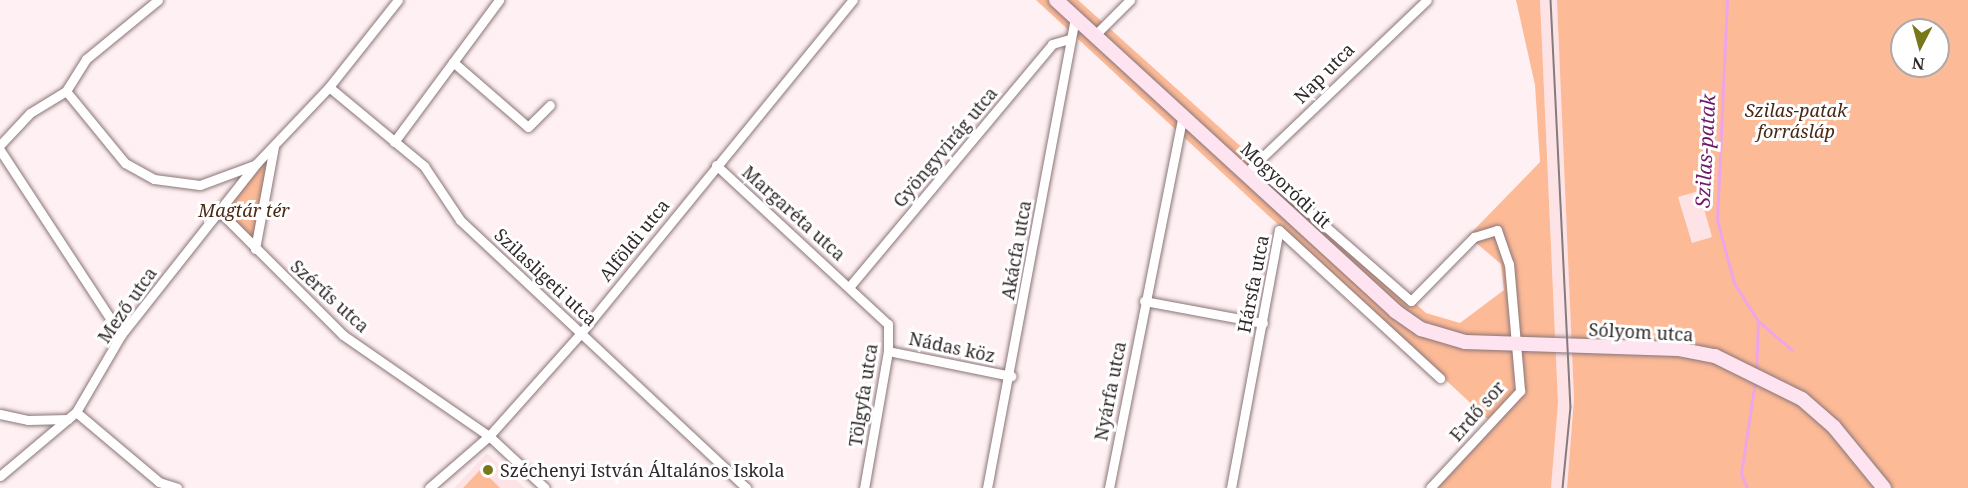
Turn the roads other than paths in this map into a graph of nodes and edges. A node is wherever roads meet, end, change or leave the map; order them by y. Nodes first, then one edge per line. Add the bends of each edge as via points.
1 (158, 0) edge
2 (399, 0) edge
3 (499, 0) edge
4 (853, 0) edge
5 (1056, 0) edge
6 (1130, 0) edge
7 (1427, 0) edge
8 (1075, 17) junction
9 (1094, 36) junction
10 (1070, 39) junction
11 (453, 62) junction
12 (329, 87) junction
13 (66, 92) junction
14 (550, 105) dead end
15 (1183, 115) junction
16 (394, 142) junction
17 (0, 145) edge
18 (274, 146) junction
19 (0, 150) edge
20 (256, 164) junction
21 (716, 165) junction
22 (1251, 169) junction
23 (219, 211) junction
24 (255, 249) junction
25 (850, 285) junction
26 (1144, 301) junction
27 (1263, 323) junction
28 (581, 333) junction
29 (121, 335) junction
30 (1516, 345) junction
31 (1562, 347) joint
32 (888, 351) junction
33 (1011, 376) junction
34 (1440, 378) dead end
35 (0, 414) edge
36 (72, 416) junction
37 (489, 436) junction
38 (0, 476) edge
39 (177, 488) edge
40 (429, 488) edge
41 (545, 488) edge
42 (746, 488) edge
43 (864, 488) edge
44 (987, 488) edge
45 (1109, 488) edge
46 (1231, 488) edge
47 (1430, 488) edge
48 (1884, 488) edge

1 - 13 street via 86,59
2 - 12 street, Mező utca
3 - 11 street
4 - 21 street, Alföldi utca
5 - 8 street, Mogyoródi út
6 - 9 street
7 - 22 street, Nap utca
8 - 9 street, Mogyoródi út
8 - 10 street, Akácfa utca
9 - 15 street, Mogyoródi út
10 - 25 street, Gyöngyvirág utca via 1052,45
10 - 33 street, Akácfa utca
11 - 14 street via 528,128 538,122
11 - 16 street
12 - 16 street, Szilasligeti utca
12 - 18 street, Mező utca
13 - 17 street via 30,113
13 - 20 street via 125,163 154,179 200,185
15 - 22 street, Mogyoródi út
15 - 26 street, Nyárfa utca
16 - 28 street, Szilasligeti utca via 433,176 460,220
18 - 20 street, Mező utca
18 - 24 street
19 - 29 street
20 - 23 street, Mező utca
21 - 25 street, Margaréta utca
21 - 28 street, Alföldi utca
22 - 30 street, Mogyoródi út via 1408,321 1455,341
22 - 30 street, Mogyoródi út via 1412,302 1474,237 1497,230 1509,264 1510,321
23 - 24 street, Szérűs utca
23 - 29 street, Mező utca
24 - 37 street, Szérűs utca via 343,335
25 - 32 street, Tölgyfa utca via 888,324
26 - 27 street
26 - 45 street, Nyárfa utca
27 - 34 street, Hársfa utca via 1279,230
27 - 46 street, Hársfa utca
28 - 37 street, Alföldi utca
28 - 42 street, Szilasligeti utca
29 - 36 street, Mező utca
30 - 31 street, Mogyoródi út
30 - 47 street, Erdő sor via 1520,392
31 - 48 street, Sólyom utca via 1691,351 1756,373 1816,410
32 - 33 street, Nádas köz
32 - 43 street, Tölgyfa utca
33 - 44 street, Akácfa utca
35 - 36 street via 18,419
36 - 38 street, Mező utca
36 - 39 street via 159,482
37 - 40 street, Alföldi utca
37 - 41 street, Szérűs utca

